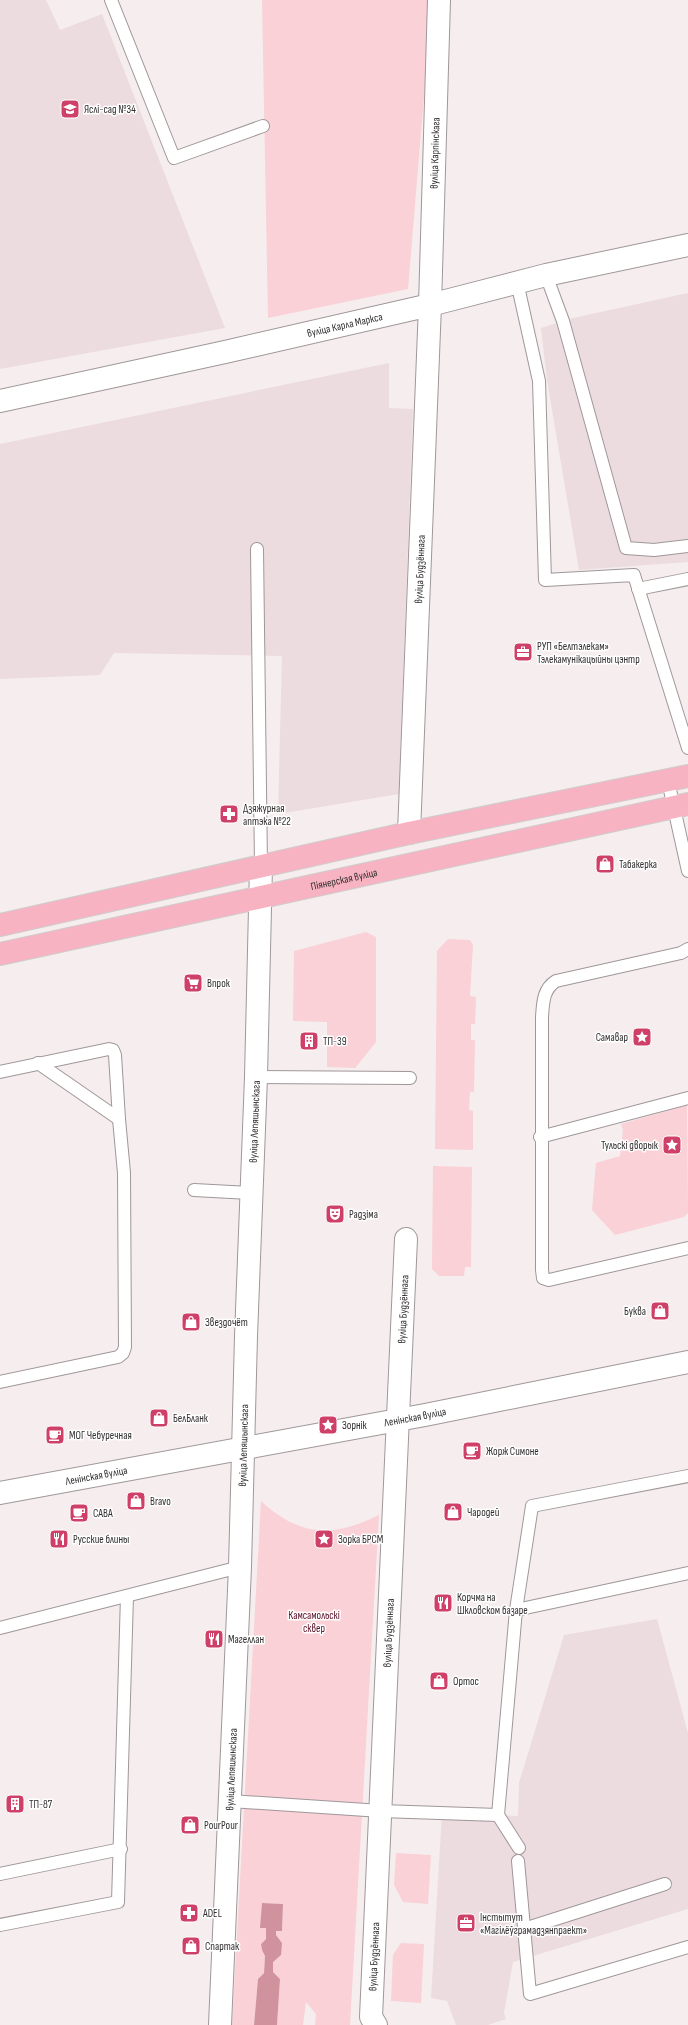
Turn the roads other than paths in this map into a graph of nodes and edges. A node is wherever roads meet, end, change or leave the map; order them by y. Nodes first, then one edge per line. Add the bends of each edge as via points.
1 (111, 0) edge
2 (439, 0) edge
3 (263, 126) dead end
4 (688, 245) edge
5 (546, 275) junction
6 (517, 282) junction
7 (430, 305) junction
8 (0, 401) edge
9 (688, 546) edge
10 (257, 549) dead end
11 (688, 579) edge
12 (638, 589) junction
13 (688, 748) edge
14 (678, 778) edge
15 (681, 806) edge
16 (409, 833) junction
17 (261, 866) junction
18 (688, 871) edge
19 (259, 897) junction
20 (0, 925) edge
21 (688, 949) edge
22 (0, 954) edge
23 (38, 1063) junction
24 (0, 1072) edge
25 (256, 1077) junction
26 (410, 1078) dead end
27 (688, 1098) edge
28 (119, 1119) junction
29 (540, 1136) junction
30 (194, 1190) dead end
31 (250, 1193) junction
32 (406, 1239) dead end
33 (688, 1248) edge
34 (688, 1362) edge
35 (0, 1382) edge
36 (398, 1420) junction
37 (242, 1449) junction
38 (688, 1476) edge
39 (0, 1493) edge
40 (240, 1567) junction
41 (688, 1573) edge
42 (127, 1596) junction
43 (516, 1610) junction
44 (0, 1628) edge
45 (230, 1801) junction
46 (381, 1811) junction
47 (498, 1815) junction
48 (519, 1848) dead end
49 (121, 1849) junction
50 (518, 1861) dead end
51 (0, 1874) edge
52 (665, 1884) dead end
53 (0, 1925) edge
54 (524, 1929) junction
55 (688, 1948) edge
56 (372, 2022) edge
57 (216, 2024) edge

1 - 3 lane via 174,158
2 - 7 street, вуліца Карпінскага
4 - 5 street, вуліца Карла Маркса
5 - 6 street, вуліца Карла Маркса
5 - 9 lane via 563,321 626,548 654,550
6 - 7 street, вуліца Карла Маркса
6 - 12 lane via 539,381 545,580 634,575
7 - 8 street, вуліца Карла Маркса
7 - 16 street, вуліца Будзённага
10 - 17 lane
11 - 12 lane
12 - 13 lane
14 - 15 lane
14 - 16 main road
15 - 18 lane
15 - 19 main road, Піянерская вуліца
16 - 17 main road
17 - 19 street, вуліца Лепяшынскага
17 - 20 main road
19 - 22 main road, Піянерская вуліца
19 - 25 street, вуліца Лепяшынскага
21 - 29 lane via 681,953 556,981 549,985 542,1017
23 - 24 lane
23 - 28 lane
23 - 28 lane via 113,1050
25 - 26 lane
25 - 31 street, вуліца Лепяшынскага
27 - 29 lane
28 - 35 lane via 125,1185 123,1353 118,1357
29 - 33 lane via 543,1278 549,1280
30 - 31 lane
31 - 37 street, вуліца Лепяшынскага
32 - 36 street, вуліца Будзённага
34 - 36 street, Ленінская вуліца
36 - 37 street, Ленінская вуліца
36 - 46 street, вуліца Будзённага
37 - 39 street, Ленінская вуліца
37 - 40 street, вуліца Лепяшынскага
38 - 43 lane via 532,1506
40 - 42 lane
40 - 45 street, вуліца Лепяшынскага
41 - 43 lane
42 - 44 lane
42 - 49 lane
43 - 47 lane
45 - 46 lane
45 - 57 street, вуліца Лепяшынскага
46 - 47 lane
46 - 56 street, вуліца Будзённага
47 - 48 lane
49 - 51 lane
49 - 53 lane via 118,1902
50 - 54 lane
52 - 54 lane
54 - 55 lane via 530,1994

